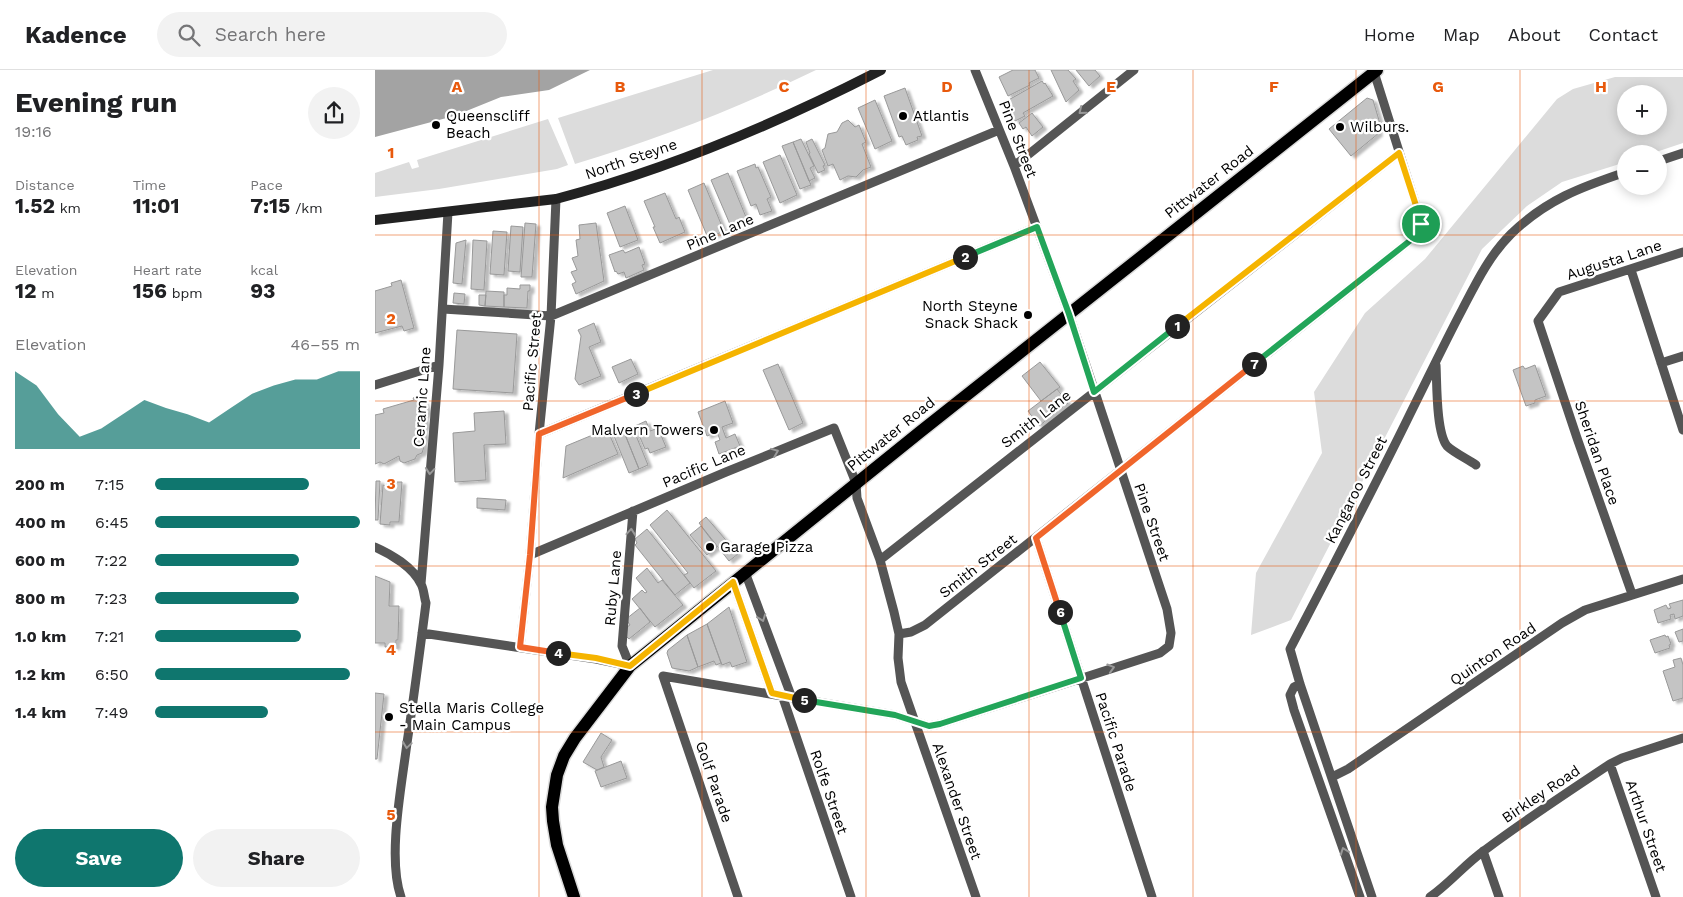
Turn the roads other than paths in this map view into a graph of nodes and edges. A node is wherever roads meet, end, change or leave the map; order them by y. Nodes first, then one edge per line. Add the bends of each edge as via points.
1 (881, 70) edge
2 (975, 70) edge
3 (1134, 70) edge
4 (1376, 71) edge
5 (999, 130) junction
6 (1399, 153) junction
7 (1683, 153) edge
8 (1667, 158) edge
9 (1014, 166) junction
10 (1617, 175) edge
11 (556, 199) junction
12 (448, 212) junction
13 (375, 220) edge
14 (1037, 227) junction
15 (1683, 252) edge
16 (1631, 270) junction
17 (443, 309) junction
18 (1069, 314) junction
19 (551, 316) junction
20 (1538, 321) joint
21 (1683, 356) edge
22 (1436, 362) junction
23 (1661, 363) junction
24 (439, 365) junction
25 (375, 385) edge
26 (1094, 392) junction
27 (1683, 430) edge
28 (539, 434) junction
29 (1476, 465) dead end
30 (1120, 470) junction
31 (857, 483) junction
32 (633, 511) junction
33 (1036, 538) junction
34 (375, 547) edge
35 (530, 555) junction
36 (880, 560) junction
37 (745, 572) junction
38 (1683, 578) edge
39 (733, 582) junction
40 (421, 584) junction
41 (1632, 594) junction
42 (422, 633) junction
43 (899, 634) junction
44 (520, 647) junction
45 (630, 666) junction
46 (1081, 678) junction
47 (1301, 684) junction
48 (772, 693) junction
49 (782, 696) junction
50 (792, 698) junction
51 (914, 722) junction
52 (1683, 738) edge
53 (1610, 764) junction
54 (1332, 777) junction
55 (1483, 851) junction
56 (401, 897) edge
57 (574, 897) edge
58 (738, 897) edge
59 (851, 897) edge
60 (976, 897) edge
61 (1152, 897) edge
62 (1360, 897) edge
63 (1371, 897) edge
64 (1430, 897) edge
65 (1499, 897) edge
66 (1656, 897) edge

1 - 11 main road, North Steyne via 777,121 655,168
2 - 5 street, Pine Street
3 -> 9 street
4 - 6 street
4 - 18 main road, Pittwater Road
5 - 9 street, Pine Street
5 - 19 street, Pine Lane
6 - 26 street, Smith Lane
6 - 30 street, Smith Street via 1420,218 1421,232
7 - 8 street
9 - 14 street, Pine Street
10 - 22 street, Kangaroo Street via 1559,197 1510,235 1476,282
11 - 12 main road, North Steyne
11 - 19 street, Pacific Street
12 - 13 main road, North Steyne
12 - 17 street, Ceramic Lane
14 - 18 street, Pine Street
14 - 28 street
15 - 16 street, Augusta Lane
16 - 20 street, Augusta Lane via 1559,292
16 - 23 street
17 - 19 street, Pine Lane
17 - 24 street, Ceramic Lane
18 - 26 street, Pine Street
18 - 31 main road, Pittwater Road
19 - 28 street, Pacific Street
20 - 41 street, Sheridan Place
21 - 23 street
22 - 29 street via 1442,435 1447,446
22 - 47 street, Kangaroo Street via 1291,649
23 - 27 street
24 - 25 street
24 -> 40 street, Ceramic Lane
26 - 30 street, Pine Street
26 - 36 street, Smith Lane
28 - 35 street, Pacific Street
30 - 33 street, Smith Street
46 -> 30 street, Pine Street via 1160,653 1169,646 1171,633 1167,609
32 -> 31 street, Pacific Lane via 834,428
31 - 36 street, Alexander Street via 857,498
31 - 37 main road, Pittwater Road
32 - 35 street, Pacific Lane
45 -> 32 street, Ruby Lane via 622,646
33 - 43 street, Smith Street via 925,626
33 - 46 street, Pacific Parade
34 - 40 street via 389,553
35 - 44 street, Pacific Street
36 - 43 street, Alexander Street
37 - 39 main road, Pittwater Road
37 -> 50 street
38 - 41 street, Quinton Road
39 - 45 main road, Pittwater Road
39 - 48 street
40 - 42 street, Ceramic Lane via 425,603
41 - 54 street, Quinton Road via 1585,610 1562,623
42 - 44 street
42 -> 56 street, Ceramic Lane via 395,846 397,885
43 - 51 street, Alexander Street via 901,682
44 - 45 street
45 - 57 main road, Pittwater Road via 575,738 557,775 553,821 557,845
46 - 51 street via 940,724 929,726
46 - 61 street, Pacific Parade
47 - 54 street, Kangaroo Street
62 -> 47 street via 1294,710 1290,695 1294,687
48 - 49 street
48 - 58 street, Golf Parade via 663,676
49 - 50 street
49 - 59 street, Rolfe Street
50 - 51 street via 895,715
51 - 60 street, Alexander Street
52 - 53 street, Birkley Road
53 - 55 street, Birkley Road
53 - 66 street, Arthur Street
54 - 63 street, Kangaroo Street
55 - 64 street, Birkley Road
55 - 65 street

